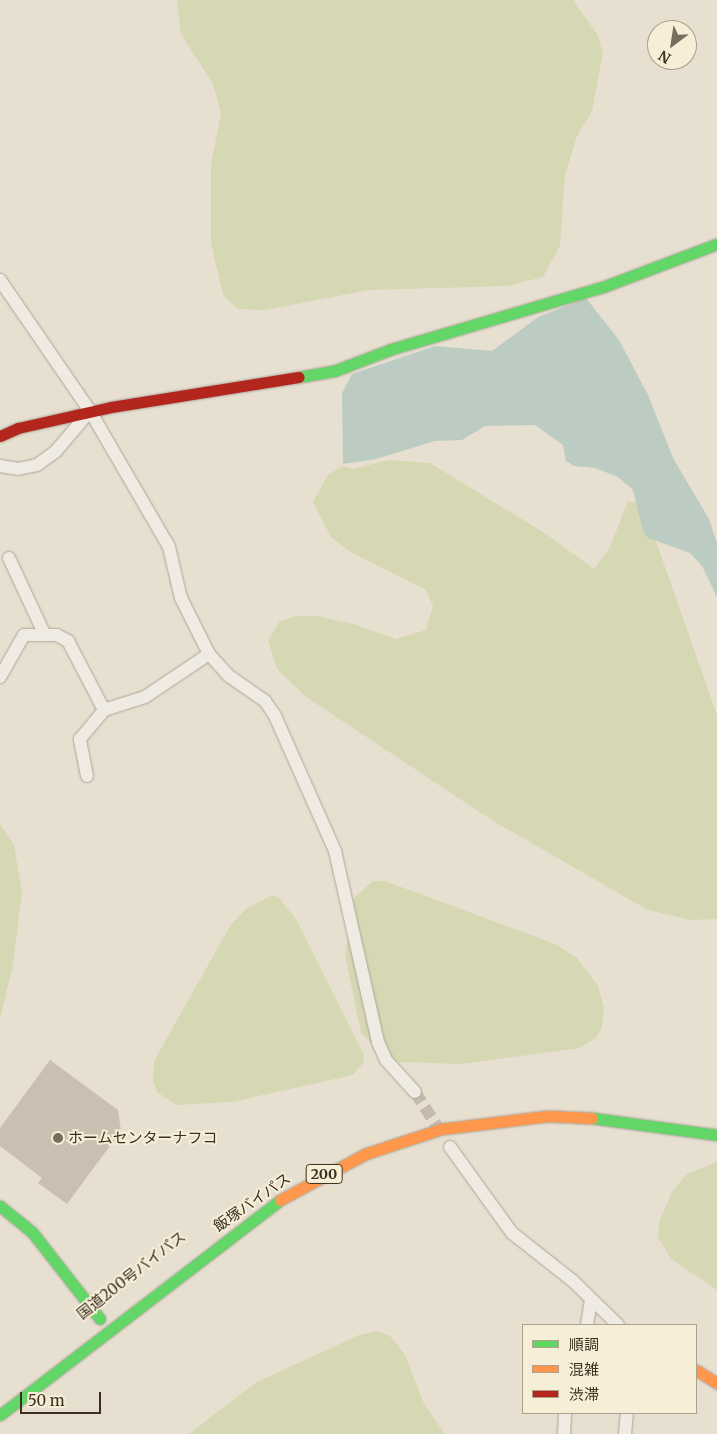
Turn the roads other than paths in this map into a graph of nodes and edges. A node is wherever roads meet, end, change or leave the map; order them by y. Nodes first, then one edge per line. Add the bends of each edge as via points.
1 (717, 244) edge
2 (0, 280) edge
3 (90, 411) junction
4 (0, 436) edge
5 (0, 466) edge
6 (10, 558) dead end
7 (44, 633) junction
8 (209, 654) junction
9 (0, 676) edge
10 (104, 710) junction
11 (87, 776) dead end
12 (415, 1092) tunnel mouth
13 (536, 1104) dead end
14 (572, 1104) dead end
15 (458, 1114) dead end
16 (412, 1124) dead end
17 (717, 1135) edge
18 (377, 1136) dead end
19 (450, 1147) tunnel mouth
20 (344, 1150) dead end
21 (0, 1206) edge
22 (591, 1299) junction
23 (113, 1308) dead end
24 (587, 1324) edge
25 (617, 1324) edge
26 (697, 1371) edge
27 (717, 1383) edge
28 (565, 1414) edge
29 (626, 1414) edge
30 (0, 1415) edge
31 (564, 1434) edge
32 (625, 1434) edge

1 - 3 main road via 603,287 392,349 334,371
2 - 3 street
3 - 4 main road via 18,428
3 - 5 street via 56,451 37,464 18,469
3 - 8 street via 152,523 169,547 180,598
6 - 7 street
7 - 9 street via 24,635
7 - 10 street via 68,642
8 - 10 street via 145,697
8 - 12 street via 229,676 265,701 274,716 335,852 378,1042 386,1060
10 - 11 street via 80,739
13 - 14 main road
15 - 16 main road
17 - 30 main road, 飯塚バイパス / 200 via 606,1118 547,1116 441,1129 365,1154 296,1189 239,1228
18 - 20 main road, 200
19 - 22 street via 512,1233
21 - 23 main road, 国道200号バイパス via 32,1232 96,1322
22 - 24 street
22 - 25 street
26 - 27 main road
28 - 31 street
29 - 32 street

